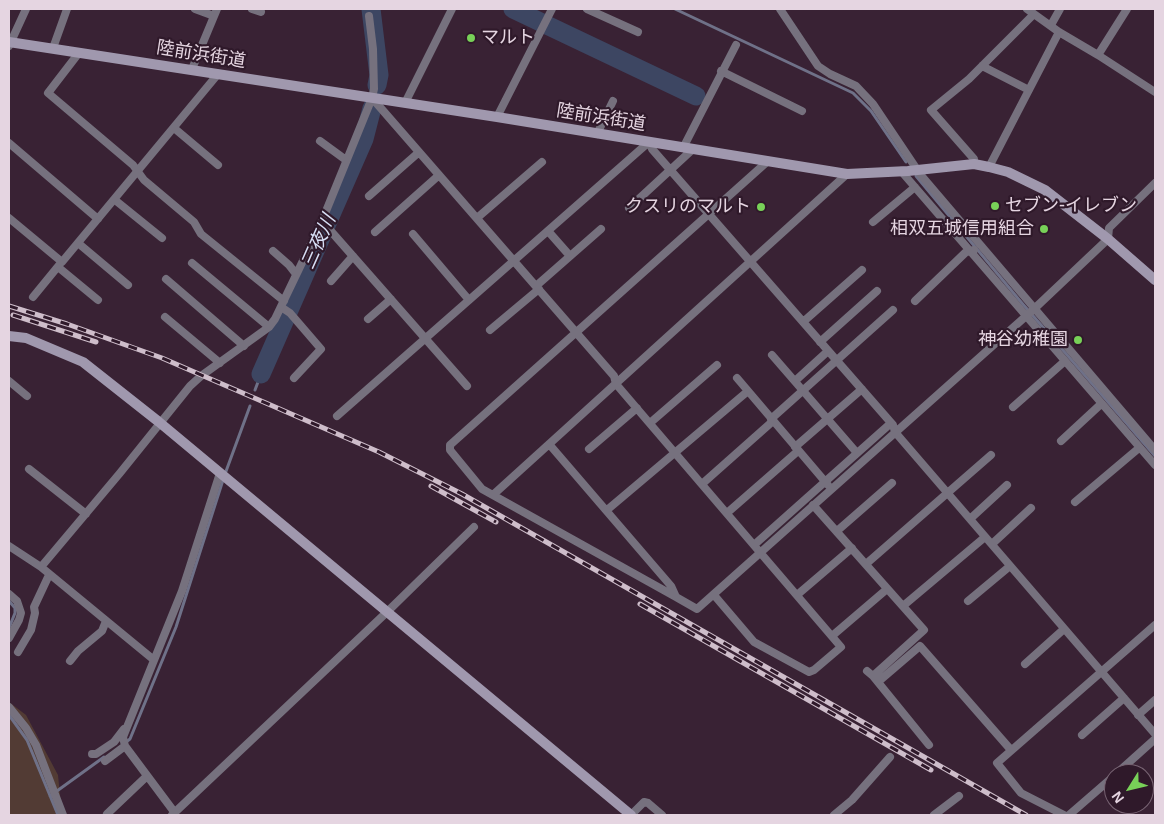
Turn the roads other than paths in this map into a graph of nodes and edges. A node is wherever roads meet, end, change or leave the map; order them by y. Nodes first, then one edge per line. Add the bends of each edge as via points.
1 (26, 9) edge
2 (67, 9) edge
3 (195, 9) edge
4 (252, 9) edge
5 (552, 9) edge
6 (588, 9) edge
7 (780, 9) edge
8 (1027, 9) edge
9 (1060, 9) edge
10 (1127, 9) edge
11 (448, 10) edge
12 (216, 12) edge
13 (261, 12) dead end
14 (1034, 14) junction
15 (369, 16) dead end
16 (1051, 25) junction
17 (638, 32) dead end
18 (1059, 32) junction
19 (10, 43) edge
20 (736, 45) dead end
21 (53, 48) junction
22 (78, 54) junction
23 (1098, 55) junction
24 (982, 66) junction
25 (192, 69) junction
26 (721, 72) junction
27 (218, 74) junction
28 (1029, 90) junction
29 (1155, 92) edge
30 (372, 98) junction
31 (612, 101) dead end
32 (405, 103) junction
33 (802, 111) dead end
34 (497, 117) junction
35 (174, 128) junction
36 (597, 134) junction
37 (320, 140) dead end
38 (649, 142) junction
39 (9, 143) edge
40 (688, 148) junction
41 (418, 153) junction
42 (346, 160) junction
43 (768, 161) junction
44 (542, 162) dead end
45 (974, 164) junction
46 (218, 165) dead end
47 (989, 167) junction
48 (671, 170) junction
49 (918, 170) junction
50 (901, 171) junction
51 (138, 172) junction
52 (847, 174) junction
53 (438, 176) junction
54 (1155, 183) edge
55 (914, 187) junction
56 (369, 196) dead end
57 (115, 200) junction
58 (629, 208) dead end
59 (709, 214) junction
60 (9, 218) edge
61 (477, 218) junction
62 (98, 219) junction
63 (322, 221) junction
64 (873, 222) dead end
65 (601, 229) dead end
66 (548, 231) junction
67 (375, 232) dead end
68 (413, 234) dead end
69 (162, 238) dead end
70 (1108, 239) junction
71 (78, 243) junction
72 (976, 248) junction
73 (273, 252) dead end
74 (353, 256) junction
75 (570, 256) junction
76 (513, 260) junction
77 (750, 262) junction
78 (192, 263) dead end
79 (60, 265) junction
80 (862, 270) dead end
81 (296, 274) junction
82 (166, 279) dead end
83 (1155, 280) edge
84 (331, 281) dead end
85 (128, 285) dead end
86 (537, 287) junction
87 (877, 291) dead end
88 (34, 297) dead end
89 (391, 299) junction
90 (98, 300) dead end
91 (469, 300) junction
92 (915, 301) dead end
93 (282, 304) junction
94 (893, 310) dead end
95 (1030, 312) junction
96 (165, 317) dead end
97 (368, 319) dead end
98 (803, 322) junction
99 (269, 327) junction
100 (490, 330) dead end
101 (576, 332) junction
102 (9, 336) edge
103 (425, 338) junction
104 (820, 342) junction
105 (244, 346) junction
106 (828, 351) junction
107 (772, 355) dead end
108 (837, 361) junction
109 (1065, 361) junction
110 (220, 363) junction
111 (717, 365) dead end
112 (294, 378) dead end
113 (737, 378) dead end
114 (795, 381) junction
115 (9, 382) edge
116 (616, 384) junction
117 (466, 386) dead end
118 (862, 389) junction
119 (748, 391) junction
120 (803, 391) junction
121 (27, 396) dead end
122 (1101, 404) junction
123 (1013, 407) dead end
124 (637, 408) junction
125 (337, 416) dead end
126 (828, 419) junction
127 (772, 420) junction
128 (159, 422) junction
129 (650, 423) junction
130 (891, 423) junction
131 (895, 432) junction
132 (1060, 441) dead end
133 (549, 444) junction
134 (1139, 448) junction
135 (589, 449) dead end
136 (797, 449) junction
137 (1155, 450) edge
138 (676, 453) junction
139 (857, 453) junction
140 (991, 455) dead end
141 (1155, 466) edge
142 (29, 469) dead end
143 (223, 476) junction
144 (825, 482) junction
145 (892, 483) dead end
146 (702, 484) junction
147 (1007, 486) dead end
148 (831, 489) junction
149 (948, 493) junction
150 (494, 494) junction
151 (1075, 502) dead end
152 (813, 504) junction
153 (1031, 508) dead end
154 (607, 510) junction
155 (727, 513) junction
156 (86, 514) junction
157 (970, 519) junction
158 (474, 527) dead end
159 (837, 531) junction
160 (985, 537) junction
161 (992, 544) junction
162 (754, 545) junction
163 (9, 546) edge
164 (852, 548) junction
165 (760, 552) junction
166 (866, 564) junction
167 (1010, 566) junction
168 (41, 568) junction
169 (49, 575) junction
170 (888, 588) junction
171 (9, 594) edge
172 (714, 594) junction
173 (797, 595) junction
174 (676, 597) junction
175 (968, 601) dead end
176 (903, 606) junction
177 (387, 612) junction
178 (106, 621) junction
179 (1155, 625) edge
180 (1064, 629) junction
181 (832, 636) junction
182 (9, 638) edge
183 (18, 652) dead end
184 (154, 660) junction
185 (70, 661) dead end
186 (1025, 664) dead end
187 (1101, 672) junction
188 (873, 676) junction
189 (1124, 698) junction
190 (1155, 700) edge
191 (9, 707) edge
192 (1138, 715) junction
193 (125, 728) junction
194 (1155, 734) edge
195 (1082, 735) dead end
196 (1155, 740) edge
197 (929, 745) dead end
198 (125, 746) junction
199 (1011, 750) junction
200 (92, 754) dead end
201 (890, 757) dead end
202 (105, 761) dead end
203 (1128, 764) edge
204 (147, 776) junction
205 (1104, 785) edge
206 (959, 796) dead end
207 (108, 814) edge
208 (174, 814) edge
209 (662, 814) edge
210 (63, 815) edge
211 (631, 815) edge
212 (834, 815) edge
213 (934, 815) edge
214 (1064, 815) edge
215 (1069, 815) edge

1 - 19 street
2 - 21 street
3 - 12 street
4 - 13 street
5 - 34 street
6 - 17 street
7 - 49 street via 818,66 856,86 873,104
8 - 14 street
9 - 16 street
10 - 23 street
11 - 32 street
12 - 25 street
14 - 16 street
14 - 24 street
15 - 30 street via 373,49
16 - 18 street
18 - 23 street
18 - 28 street
19 - 21 street, 陸前浜街道
20 - 26 street
21 - 22 street, 陸前浜街道
22 - 25 street, 陸前浜街道
22 - 51 street via 48,92
23 - 29 street
24 - 28 street
24 - 45 street via 931,110 974,159
25 - 27 street, 陸前浜街道
26 - 33 street
26 - 40 street
27 - 30 street, 陸前浜街道
27 - 35 street
28 - 47 street
30 - 32 street, 陸前浜街道
30 - 41 street
30 - 42 street
31 - 36 street
32 - 34 street, 陸前浜街道
34 - 36 street, 陸前浜街道
35 - 46 street
35 - 51 street
36 - 38 street, 陸前浜街道
37 - 42 street
38 - 40 street, 陸前浜街道
38 - 48 street
38 - 66 street
39 - 62 street
40 - 43 street, 陸前浜街道
40 - 48 street
41 - 53 street
41 - 56 street
42 - 63 street
43 - 52 street, 陸前浜街道
43 - 59 street
44 - 61 street
45 - 47 street, 陸前浜街道
45 - 49 street, 陸前浜街道
47 - 70 street, 陸前浜街道 via 1008,172 1045,190
48 - 58 street
48 - 59 street
49 - 50 street, 陸前浜街道
49 - 72 street
50 - 52 street, 陸前浜街道
50 - 55 street
51 - 57 street
51 - 93 street via 194,222 201,234
52 - 77 street
53 - 61 street
53 - 67 street
54 - 70 street via 1109,228
55 - 64 street
55 - 72 street
57 - 62 street
57 - 69 street
59 - 77 street
59 - 101 street
60 - 79 street
61 - 76 street
62 - 71 street
63 - 74 street
63 - 81 street
65 - 75 street
66 - 75 street
66 - 76 street
68 - 91 street
70 - 83 street, 陸前浜街道
70 - 95 street
71 - 79 street
71 - 85 street
72 - 92 street via 966,252
72 - 95 street
72 - 95 street
73 - 81 street
74 - 84 street
74 - 89 street
75 - 86 street
76 - 86 street
76 - 91 street
77 - 98 street
77 - 116 street
78 - 99 street
79 - 88 street
79 - 90 street
80 - 98 street
81 - 93 street
82 - 105 street
86 - 100 street
86 - 101 street
87 - 104 street
89 - 97 street
89 - 103 street
91 - 103 street
93 - 99 street
93 - 112 street via 321,349
94 - 108 street
95 - 109 street
95 - 131 street
95 - 137 street
96 - 110 street
98 - 104 street
99 - 105 street
101 - 116 street via 614,376
101 - 150 street via 450,445 450,450 482,489
102 - 128 street via 26,338 83,362
103 - 117 street
103 - 125 street
104 - 106 street
105 - 110 street
106 - 108 street
106 - 114 street
107 - 114 street
108 - 118 street
108 - 120 street
109 - 122 street
109 - 123 street
110 - 128 street via 190,386
111 - 129 street
113 - 119 street
114 - 120 street
115 - 121 street
116 - 124 street
116 - 133 street
118 - 126 street
118 - 130 street
119 - 127 street
119 - 138 street
120 - 126 street
120 - 127 street
122 - 132 street
122 - 134 street
124 - 129 street
124 - 135 street
126 - 136 street
126 - 139 street
127 - 136 street
127 - 146 street
128 - 143 street
128 - 156 street
129 - 138 street
130 - 131 street
130 - 139 street
131 - 148 street
131 - 149 street
133 - 150 street
133 - 154 street
134 - 141 street
134 - 151 street
136 - 144 street
136 - 155 street
138 - 146 street
138 - 154 street
139 - 144 street
140 - 149 street
142 - 156 street
143 - 177 street
143 - 184 street
144 - 148 street
144 - 162 street
145 - 159 street
146 - 155 street
147 - 157 street
148 - 152 street
149 - 157 street
149 - 166 street
150 - 174 street
152 - 159 street
152 - 165 street
153 - 161 street
154 - 174 street via 671,586
155 - 162 street
156 - 168 street
157 - 160 street
158 - 177 street
159 - 164 street
160 - 161 street
160 - 176 street
161 - 167 street
162 - 165 street
163 - 168 street
164 - 166 street
164 - 173 street
165 - 172 street
165 - 173 street
166 - 170 street
167 - 175 street
167 - 180 street
168 - 169 street
169 - 178 street
169 - 183 street via 34,607 31,630
170 - 176 street
170 - 181 street
171 - 182 street via 17,601 21,613
172 - 174 street via 697,609
172 - 181 street via 754,642 809,672 841,647
173 - 181 street
176 - 188 street via 924,630
177 - 208 street
177 - 211 street
178 - 184 street
178 - 185 street via 102,630
179 - 187 street
180 - 186 street
180 - 187 street
184 - 193 street
187 - 189 street
187 - 199 street
188 - 197 street
188 - 199 street via 920,646
189 - 192 street
189 - 195 street
190 - 192 street
191 - 210 street via 36,745
192 - 194 street
193 - 198 street
193 - 200 street via 114,742
196 - 203 street
198 - 202 street
198 - 204 street
199 - 214 street via 997,763 1020,793
201 - 212 street via 852,800
204 - 207 street
204 - 208 street
205 - 215 street
206 - 213 street
209 - 211 street via 644,802

